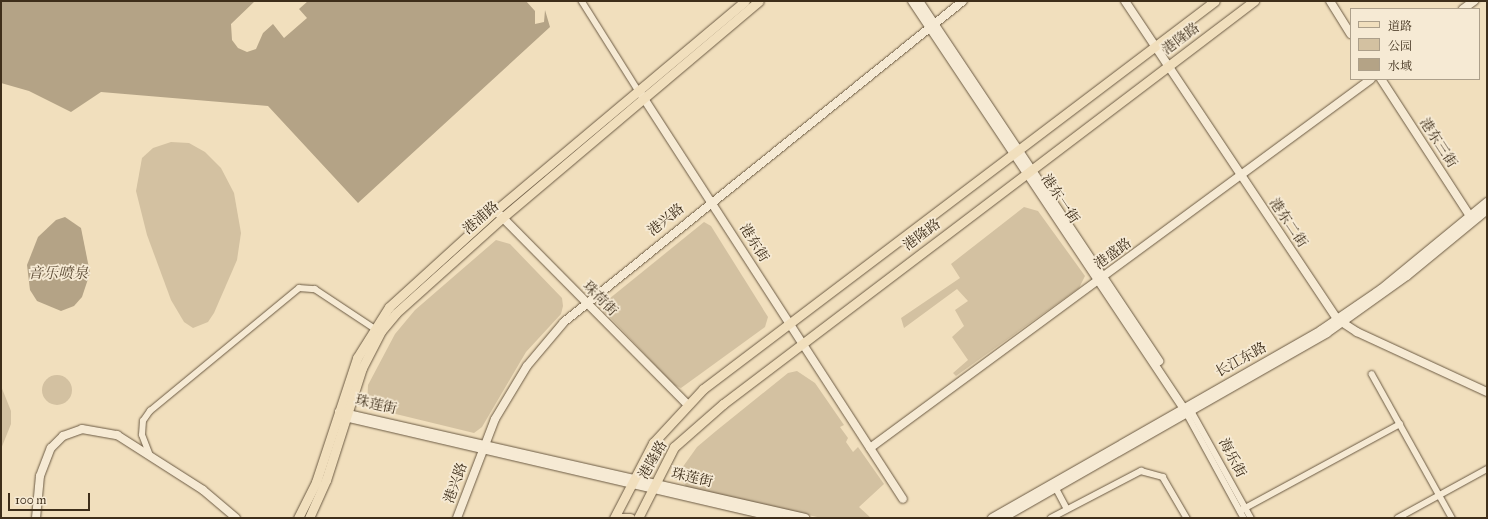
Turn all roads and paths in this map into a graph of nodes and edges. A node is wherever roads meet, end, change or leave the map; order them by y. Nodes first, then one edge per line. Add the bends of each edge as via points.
1 (582, 1) edge
2 (744, 1) edge
3 (759, 1) edge
4 (912, 1) edge
5 (919, 1) edge
6 (963, 1) edge
7 (1125, 1) edge
8 (1215, 1) edge
9 (1254, 1) edge
10 (1330, 1) edge
11 (1474, 1) edge
12 (1464, 8) edge
13 (932, 26) junction
14 (1350, 32) edge
15 (1155, 47) junction
16 (1168, 66) junction
17 (1370, 80) edge
18 (1382, 80) edge
19 (641, 94) junction
20 (1016, 152) junction
21 (1029, 171) junction
22 (1241, 177) junction
23 (711, 201) junction
24 (1487, 202) edge
25 (1487, 210) edge
26 (495, 211) junction
27 (502, 218) junction
28 (1472, 218) junction
29 (1101, 279) junction
30 (586, 303) junction
31 (1340, 321) junction
32 (790, 324) junction
33 (374, 328) junction
34 (802, 344) junction
35 (1372, 374) dead end
36 (1487, 392) edge
37 (687, 404) junction
38 (1187, 408) junction
39 (344, 414) junction
40 (1400, 424) junction
41 (484, 446) junction
42 (870, 448) junction
43 (150, 456) junction
44 (1487, 469) edge
45 (632, 480) junction
46 (654, 485) junction
47 (1055, 486) junction
48 (1440, 494) junction
49 (903, 499) dead end
50 (1067, 509) junction
51 (1243, 509) junction
52 (36, 518) edge
53 (236, 518) edge
54 (298, 518) edge
55 (309, 518) edge
56 (457, 518) edge
57 (616, 518) edge
58 (630, 518) edge
59 (638, 518) edge
60 (779, 518) edge
61 (805, 518) edge
62 (992, 518) edge
63 (1003, 518) edge
64 (1051, 518) edge
65 (1187, 518) edge
66 (1244, 518) edge
67 (1251, 518) edge
68 (1398, 518) edge
69 (1452, 518) edge

1 - 19 street, 港东街
2 - 19 main road, 港浦路
3 - 19 main road, 港浦路
4 - 13 main road, 港东一街
5 - 13 main road, 港东一街
6 - 13 main road, 港兴路
7 - 15 main road, 港东二街
8 - 15 main road, 港隆路
9 - 16 main road, 港隆路
10 - 14 main road
11 - 12 main road
13 - 20 main road, 港东一街
13 - 23 main road, 港兴路
15 - 16 main road, 港东二街
15 - 20 main road, 港隆路
16 - 21 main road, 港隆路
16 - 22 main road, 港东二街
17 - 22 main road, 港盛路
18 - 28 main road, 港东三街
19 - 23 main road, 港东街
19 - 26 main road, 港浦路
19 - 27 main road, 港浦路
20 - 21 main road, 港东一街
20 - 32 main road, 港隆路
21 - 29 main road, 港东一街
21 - 34 main road, 港隆路
22 - 29 main road, 港盛路
22 - 31 main road, 港东二街
23 - 30 main road, 港兴路
23 - 32 main road, 港东街
24 - 28 main road, 长江东路
25 - 28 main road, 长江东路
26 - 27 main road, 珠荷街
26 - 33 main road, 港浦路 via 402,294
27 - 30 main road, 珠荷街
27 - 39 main road, 港浦路 via 409,300 381,331 362,368
28 - 31 main road, 长江东路
29 - 38 main road, 港东一街
29 - 42 main road, 港盛路
30 - 37 main road, 珠荷街
30 - 41 main road, 港兴路 via 564,322 527,366
31 - 36 main road
31 - 38 main road, 长江东路
32 - 34 main road, 港东街
32 - 37 main road, 港隆路
33 - 39 main road, 港浦路 via 357,358
33 - 43 street via 314,289 299,288 150,412 143,421 142,435
34 - 42 main road, 港东街
34 - 46 main road, 港隆路 via 723,404 674,447
35 - 40 street
37 - 45 main road, 港隆路 via 653,442
38 - 47 main road, 长江东路
38 - 51 street, 海乐街
38 - 62 main road, 长江东路
39 - 41 main road, 珠莲街
39 - 54 main road, 港浦路
39 - 55 main road, 港浦路 via 326,480
40 - 48 street
40 - 51 street
41 - 45 main road, 珠莲街
41 - 56 main road, 港兴路
42 - 49 main road, 港东街
43 - 52 main road via 117,435 100,429 82,429 63,436 44,461
43 - 53 main road via 203,490
44 - 48 street
45 - 46 main road, 珠莲街
45 - 57 main road, 港隆路
46 - 59 main road, 港隆路
46 - 60 main road, 珠莲街
46 - 61 main road, 珠莲街
47 - 50 street
47 - 63 main road, 长江东路
48 - 68 street
48 - 69 street
50 - 64 street
50 - 65 street via 1141,471 1164,477
51 - 66 street, 海乐街
51 - 67 street, 海乐街
57 - 58 main road

